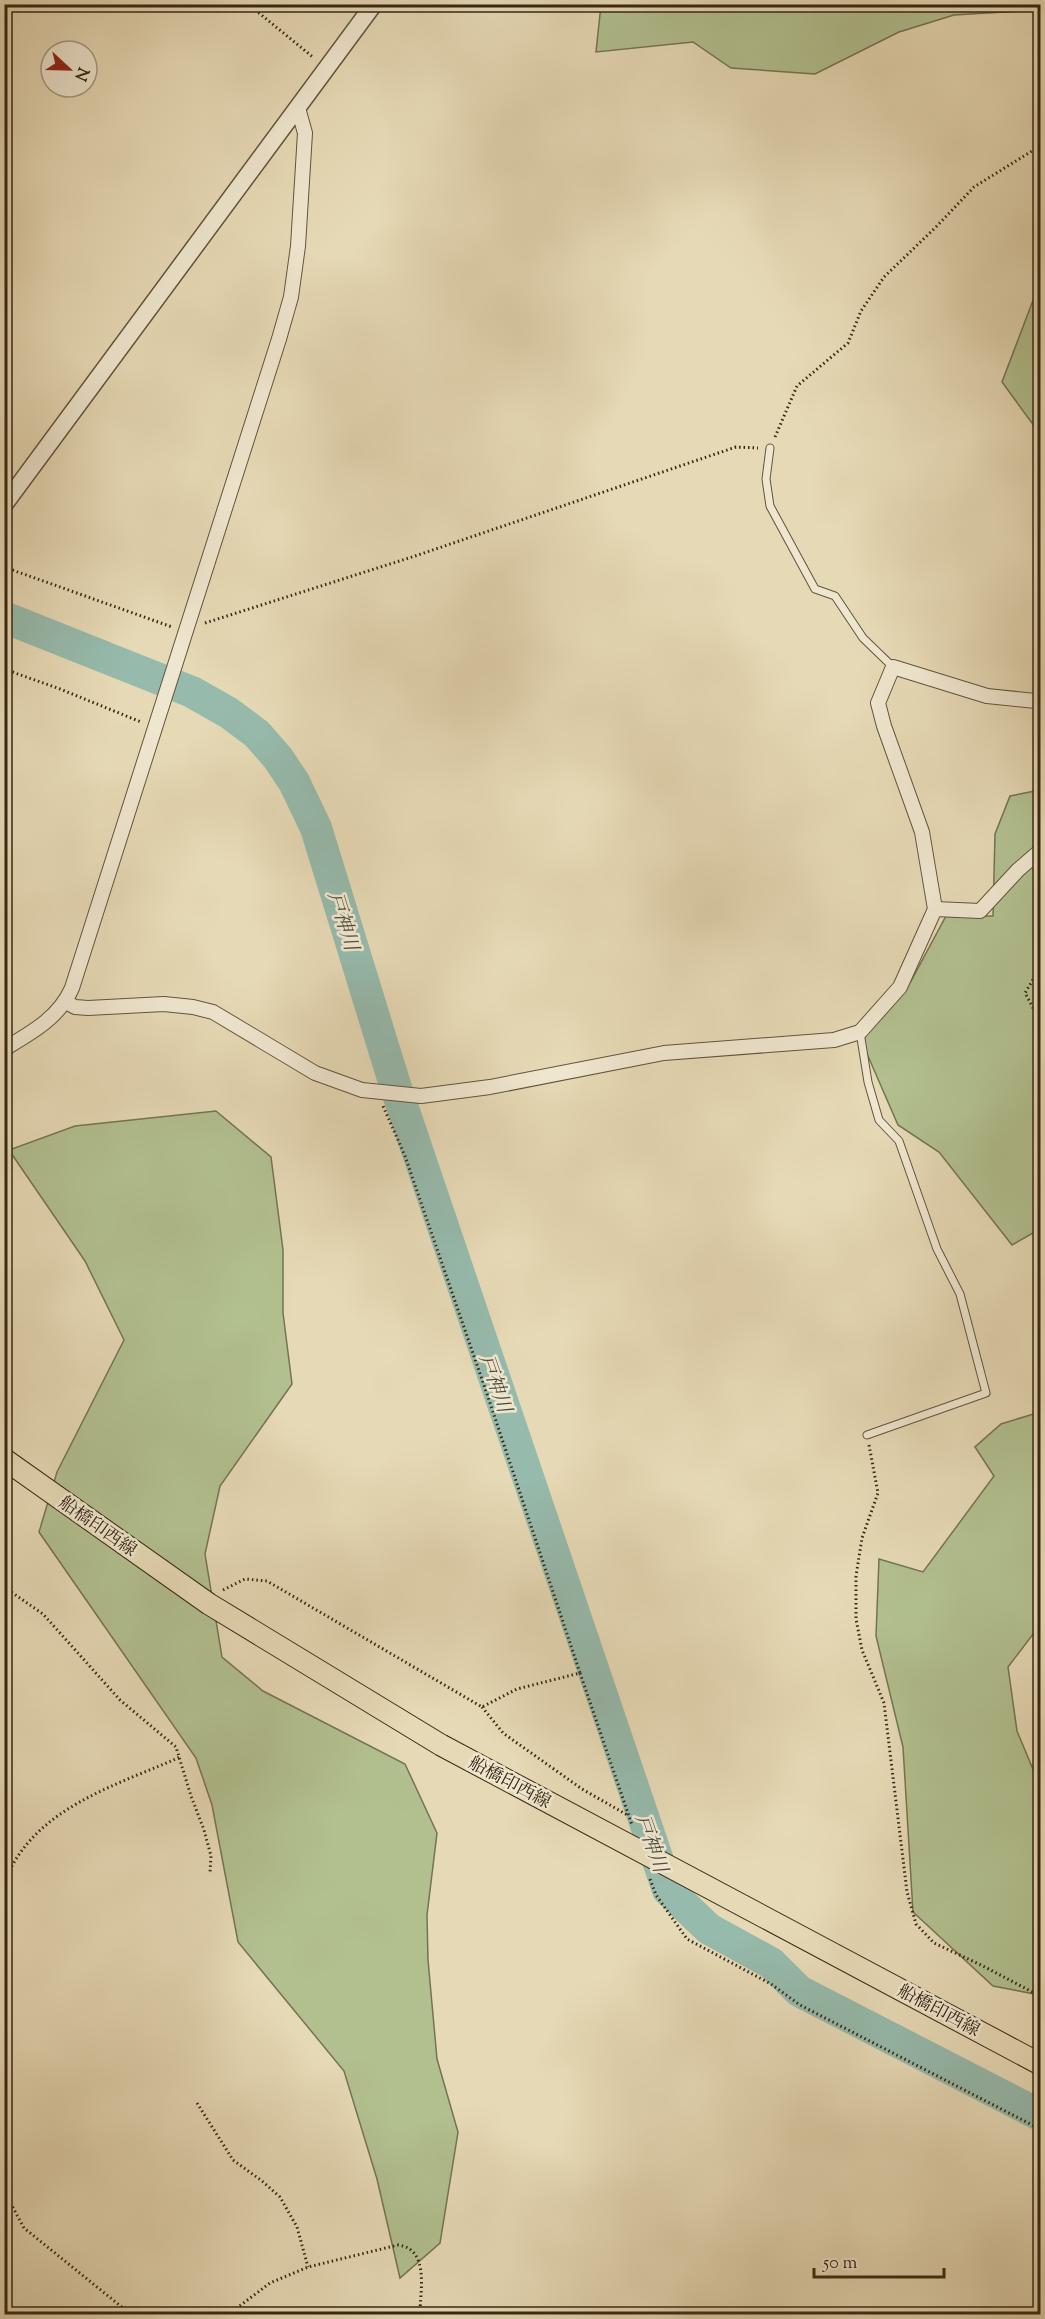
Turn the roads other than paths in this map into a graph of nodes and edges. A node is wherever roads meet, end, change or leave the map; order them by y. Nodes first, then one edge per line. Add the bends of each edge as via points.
1 (374, 4) edge
2 (298, 108) junction
3 (770, 448) road end
4 (4, 505) edge
5 (893, 667) junction
6 (1041, 699) edge
7 (1041, 851) edge
8 (935, 909) junction
9 (66, 1002) junction
10 (860, 1032) junction
11 (4, 1049) edge
12 (867, 1435) road end
13 (4, 1459) edge
14 (1041, 2064) edge

1 - 2 street
2 - 4 street
2 - 9 street via 305,133 304,173 291,297
3 - 5 lane via 766,479 770,506 815,589 835,596 863,638
5 - 6 street via 987,696
5 - 8 street via 878,703 922,832
7 - 8 street via 980,911
8 - 10 street via 900,987
9 - 10 street via 88,1008 164,1004 213,1012 315,1073 362,1090 421,1096 490,1087 664,1053 834,1040
9 - 11 street via 54,1016
10 - 12 lane via 879,1120 899,1141 937,1249 960,1294 986,1393
13 - 14 main road, 船橋印西線, bridge via 209,1604 441,1745

